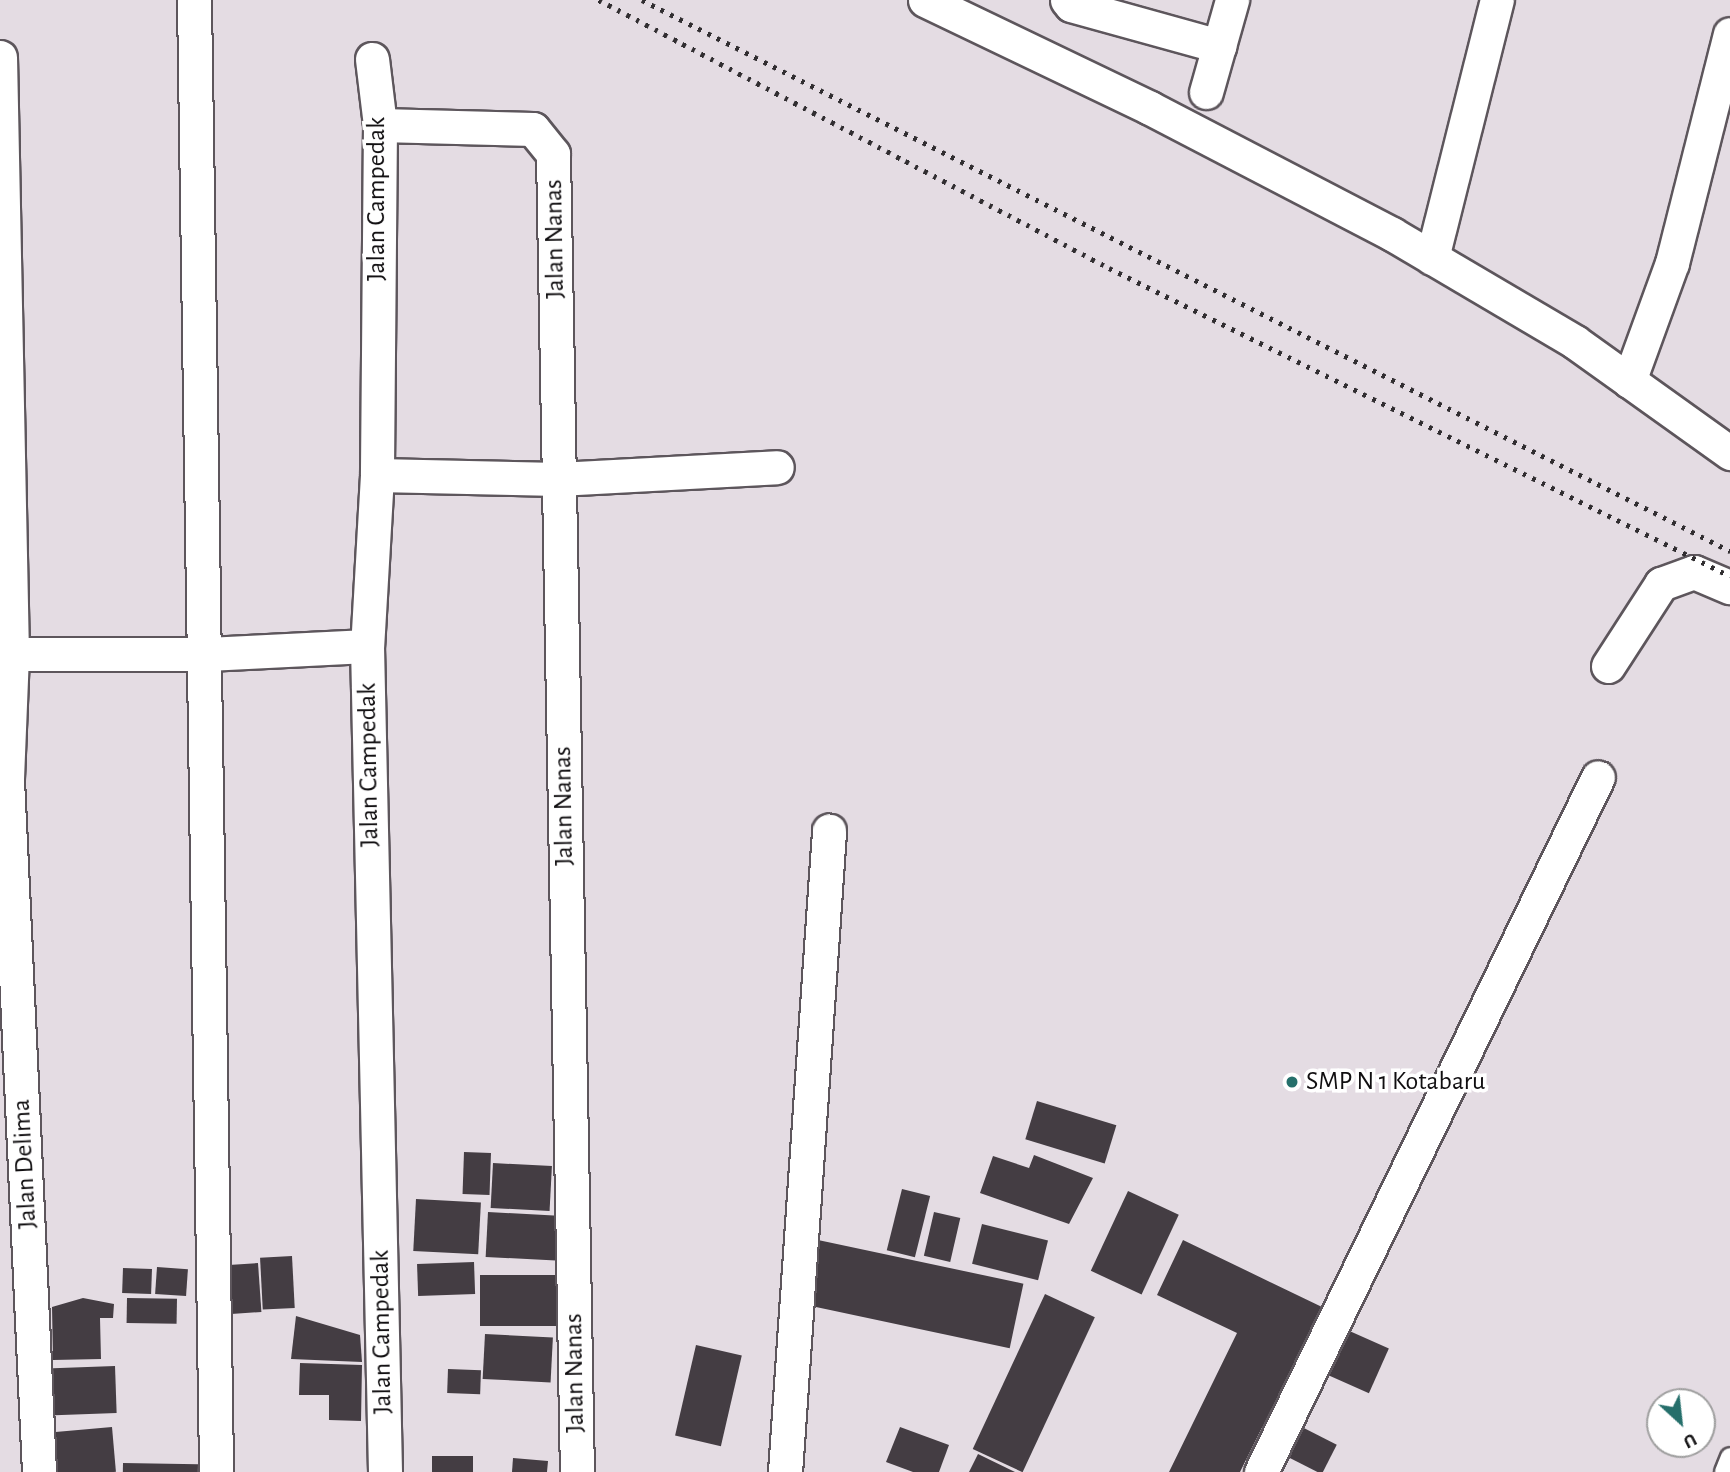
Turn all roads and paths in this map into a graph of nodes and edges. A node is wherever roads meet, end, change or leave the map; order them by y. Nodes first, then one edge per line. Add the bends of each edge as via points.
1 (194, 0) edge
2 (925, 0) edge
3 (1067, 0) edge
4 (1232, 0) edge
5 (1497, 0) edge
6 (1730, 34) edge
7 (1219, 46) junction
8 (0, 57) edge
9 (372, 59) dead end
10 (0, 84) edge
11 (1206, 92) dead end
12 (380, 125) junction
13 (1432, 258) junction
14 (1629, 381) junction
15 (1730, 453) edge
16 (777, 467) dead end
17 (377, 475) junction
18 (558, 479) junction
19 (1730, 587) edge
20 (367, 646) junction
21 (12, 654) junction
22 (207, 654) junction
23 (1608, 666) dead end
24 (1598, 778) dead end
25 (4, 780) edge
26 (829, 831) dead end
27 (1730, 1457) edge
28 (39, 1472) edge
29 (216, 1472) edge
30 (385, 1472) edge
31 (577, 1472) edge
32 (785, 1472) edge
33 (1261, 1472) edge
34 (1724, 1472) edge

1 - 22 street
2 - 13 street via 1150,108
3 - 7 street via 1071,5
4 - 7 street
5 - 13 street
6 - 14 street via 1672,263
7 - 11 street
8 - 10 street, Jalan Delima
9 - 12 street, Jalan Campedak
10 - 21 street, Jalan Delima
12 - 17 street, Jalan Campedak
12 - 18 street, Jalan Nanas via 533,130 546,142 555,176
13 - 14 street via 1575,342
14 - 15 street
16 - 18 street
17 - 18 street
17 - 20 street, Jalan Campedak
18 - 31 street, Jalan Nanas
19 - 23 street via 1694,572 1661,584
20 - 22 street
20 - 30 street, Jalan Campedak
21 - 22 street
21 - 25 street, Jalan Delima
22 - 29 street
24 - 33 street
25 - 28 street, Jalan Delima
26 - 32 street
27 - 34 lane

